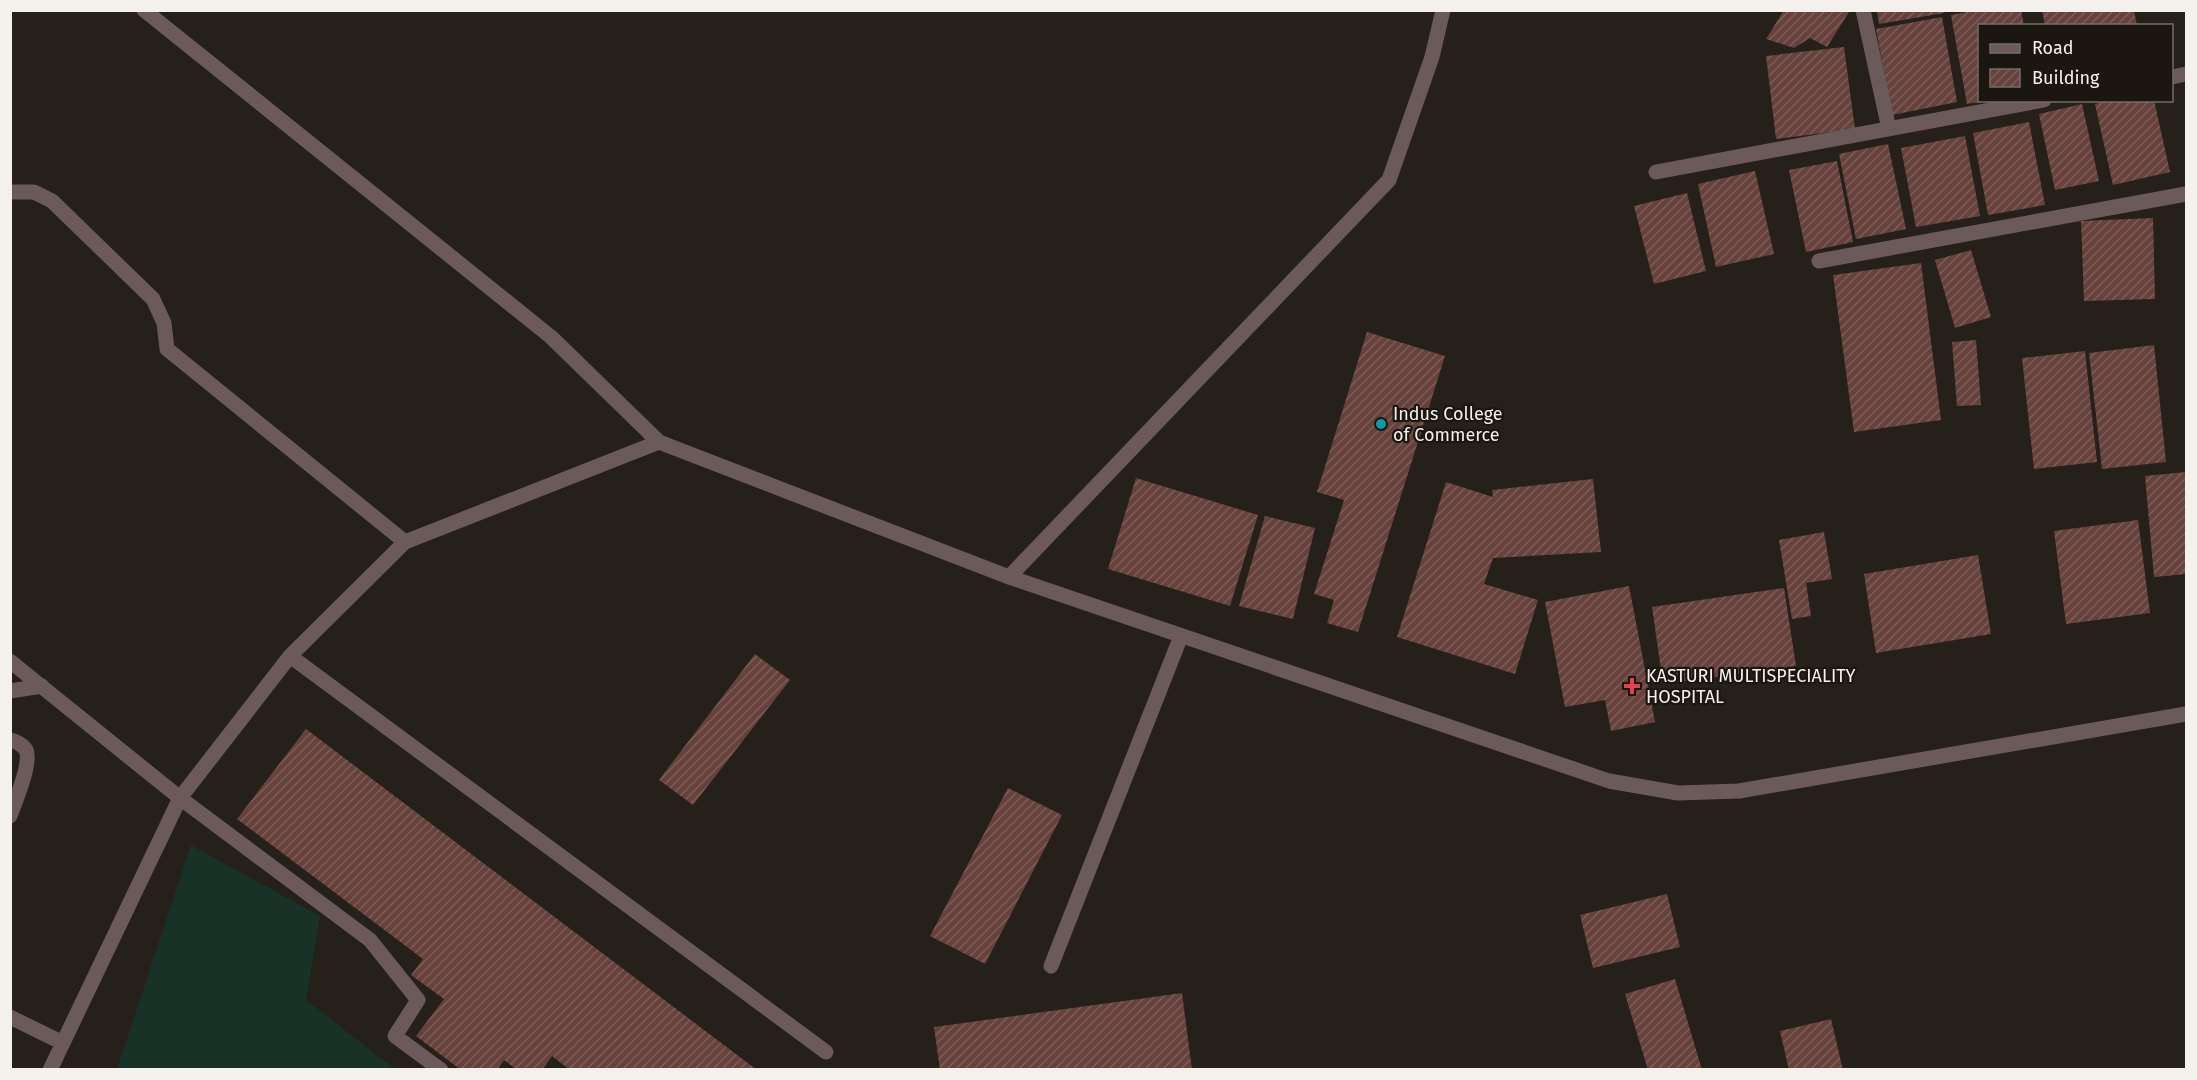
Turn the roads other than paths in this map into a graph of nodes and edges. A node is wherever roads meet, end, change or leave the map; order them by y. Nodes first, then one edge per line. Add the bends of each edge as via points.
1 (144, 10) edge
2 (1443, 10) edge
3 (1863, 10) edge
4 (2032, 102) edge
5 (1889, 129) junction
6 (1656, 172) dead end
7 (10, 192) edge
8 (2187, 194) edge
9 (1819, 261) dead end
10 (659, 442) junction
11 (405, 542) junction
12 (1009, 577) junction
13 (1181, 636) junction
14 (290, 656) junction
15 (10, 661) edge
16 (42, 686) junction
17 (10, 691) edge
18 (2187, 714) edge
19 (10, 740) edge
20 (180, 798) junction
21 (10, 816) edge
22 (1051, 966) dead end
23 (10, 1017) edge
24 (61, 1042) junction
25 (826, 1052) dead end
26 (50, 1070) edge
27 (441, 1070) edge

1 - 10 street via 551,337
2 - 12 street via 1432,57 1389,180
3 - 5 street
4 - 5 street
5 - 6 street
7 - 11 street via 34,192 52,201 153,299 164,323 167,349
8 - 9 street
10 - 11 street
10 - 12 street
11 - 14 street
12 - 13 street
13 - 18 street via 1610,781 1678,793 1739,791
13 - 22 street
14 - 20 street
14 - 25 street
15 - 16 street
16 - 17 street
16 - 20 street
19 - 21 street via 26,751 28,762
20 - 24 street
20 - 27 street via 370,940 418,1000 395,1036
23 - 24 street
24 - 26 street

